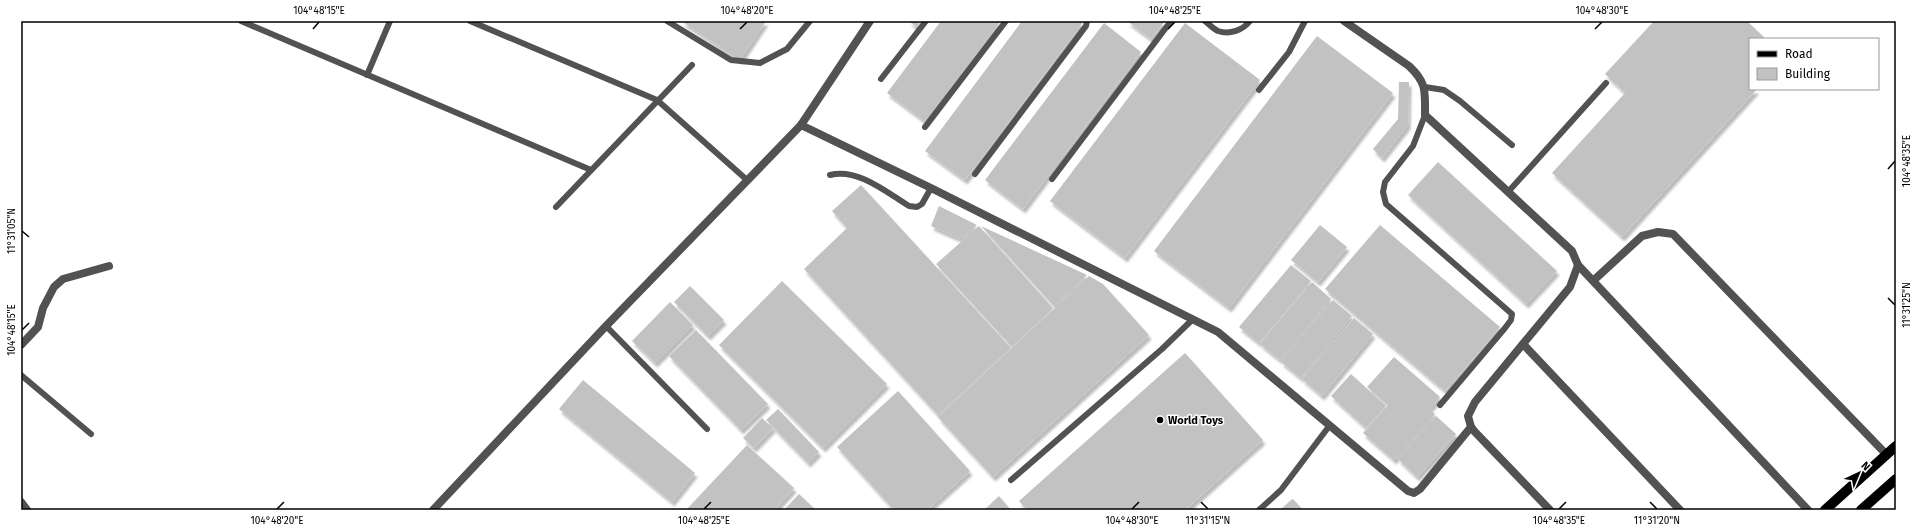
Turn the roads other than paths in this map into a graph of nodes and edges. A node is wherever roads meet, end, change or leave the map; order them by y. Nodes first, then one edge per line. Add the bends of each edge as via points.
1 (241, 21) edge
2 (390, 21) edge
3 (470, 21) edge
4 (667, 21) edge
5 (810, 21) edge
6 (870, 21) edge
7 (926, 21) edge
8 (1006, 21) edge
9 (1087, 21) edge
10 (1171, 21) edge
11 (1205, 21) edge
12 (1250, 21) edge
13 (1305, 21) edge
14 (1344, 21) edge
15 (692, 64) dead end
16 (367, 75) junction
17 (881, 79) dead end
18 (1606, 83) dead end
19 (1424, 88) junction
20 (1259, 90) dead end
21 (657, 100) junction
22 (1425, 115) junction
23 (801, 125) junction
24 (925, 127) dead end
25 (1512, 145) dead end
26 (591, 170) junction
27 (975, 174) dead end
28 (830, 175) dead end
29 (1052, 179) dead end
30 (747, 180) junction
31 (931, 188) junction
32 (1508, 192) junction
33 (556, 207) dead end
34 (1578, 265) junction
35 (109, 266) dead end
36 (1594, 280) junction
37 (1192, 320) junction
38 (606, 326) junction
39 (1523, 344) junction
40 (21, 345) edge
41 (21, 375) edge
42 (1440, 405) dead end
43 (1330, 425) junction
44 (1470, 426) junction
45 (707, 429) dead end
46 (91, 434) dead end
47 (1896, 446) edge
48 (1886, 454) junction
49 (1896, 479) edge
50 (1010, 480) dead end
51 (21, 502) edge
52 (28, 510) edge
53 (433, 510) edge
54 (1259, 510) edge
55 (1550, 510) edge
56 (1680, 510) edge
57 (1808, 510) edge
58 (1825, 510) edge
59 (1861, 510) edge

1 - 16 lane
2 - 16 lane
3 - 21 lane
4 - 5 lane via 732,60 760,63 787,49
6 - 23 street
7 - 17 lane
8 - 24 lane
9 - 27 lane via 1086,26
10 - 29 lane
11 - 12 lane via 1217,31 1230,32 1245,28
13 - 20 lane via 1289,52
14 - 19 street via 1409,66 1418,75
15 - 21 lane
16 - 26 lane
18 - 32 lane
19 - 22 street
19 - 25 lane via 1444,90
21 - 26 lane
21 - 30 lane
22 - 32 street
22 - 42 lane via 1413,146 1385,182 1383,192 1386,204 1512,314 1512,320
23 - 30 street
23 - 31 street
26 - 33 lane
28 - 31 lane via 840,172 852,174 909,206 917,207 922,204
30 - 38 street
31 - 37 street
32 - 34 street via 1572,251
34 - 36 street
34 - 39 street via 1570,287
35 - 40 street via 63,279 54,286 38,326
36 - 48 street via 1642,236 1658,232 1672,234
36 - 57 street
37 - 43 street via 1218,332
37 - 50 lane
38 - 45 lane
38 - 53 street
39 - 44 street via 1472,407 1468,416
39 - 56 street
41 - 46 lane
43 - 44 street via 1408,491 1414,493 1420,489
43 - 54 lane via 1281,490
44 - 55 street
47 - 48 main road
48 - 58 main road
49 - 59 main road
51 - 52 street

